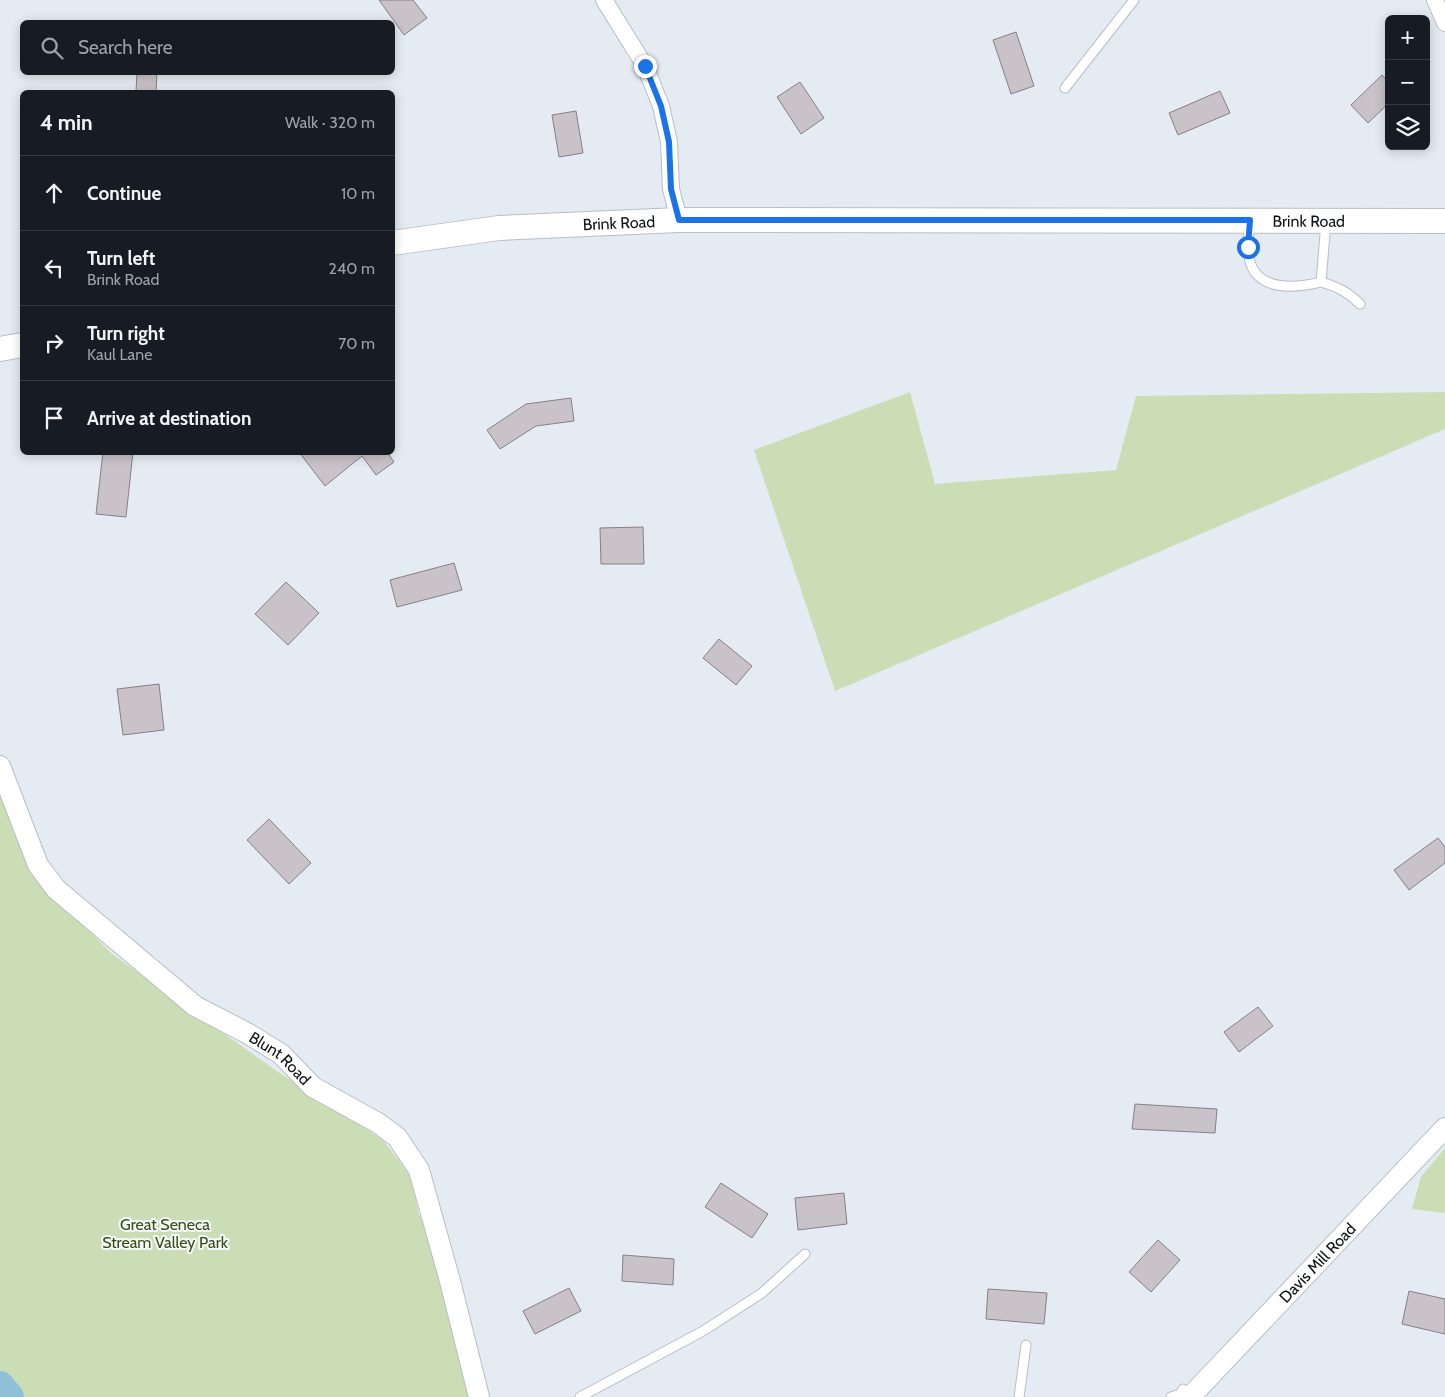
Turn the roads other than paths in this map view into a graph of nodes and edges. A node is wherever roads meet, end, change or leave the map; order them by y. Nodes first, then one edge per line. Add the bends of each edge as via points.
1 (604, 0) edge
2 (1134, 0) edge
3 (1435, 0) edge
4 (1445, 22) edge
5 (1065, 88) dead end
6 (679, 220) junction
7 (1250, 220) junction
8 (1326, 220) junction
9 (1445, 221) edge
10 (395, 243) edge
11 (1321, 282) junction
12 (1360, 304) dead end
13 (20, 345) edge
14 (0, 349) edge
15 (0, 766) edge
16 (1445, 1128) edge
17 (805, 1254) dead end
18 (1026, 1345) dead end
19 (1191, 1396) edge
20 (479, 1397) edge
21 (580, 1397) edge
22 (1019, 1397) edge
23 (1171, 1397) edge

1 - 6 street via 645,66 661,106 669,142 671,189
2 - 5 lane
3 - 4 street
6 - 7 main road, Brink Road
6 - 10 main road, Brink Road via 499,228
7 - 8 main road, Brink Road
7 - 11 lane via 1250,261 1256,274 1264,281 1287,287
8 - 9 main road, Brink Road
8 - 11 lane
11 - 12 lane via 1339,287
13 - 14 main road
15 - 20 street, Blunt Road via 38,865 56,888 195,1006 281,1054 312,1088 378,1123 398,1138 419,1170
16 - 19 street, Davis Mill Road
17 - 21 lane via 762,1293 703,1331
18 - 22 lane
19 - 23 lane via 1183,1389

